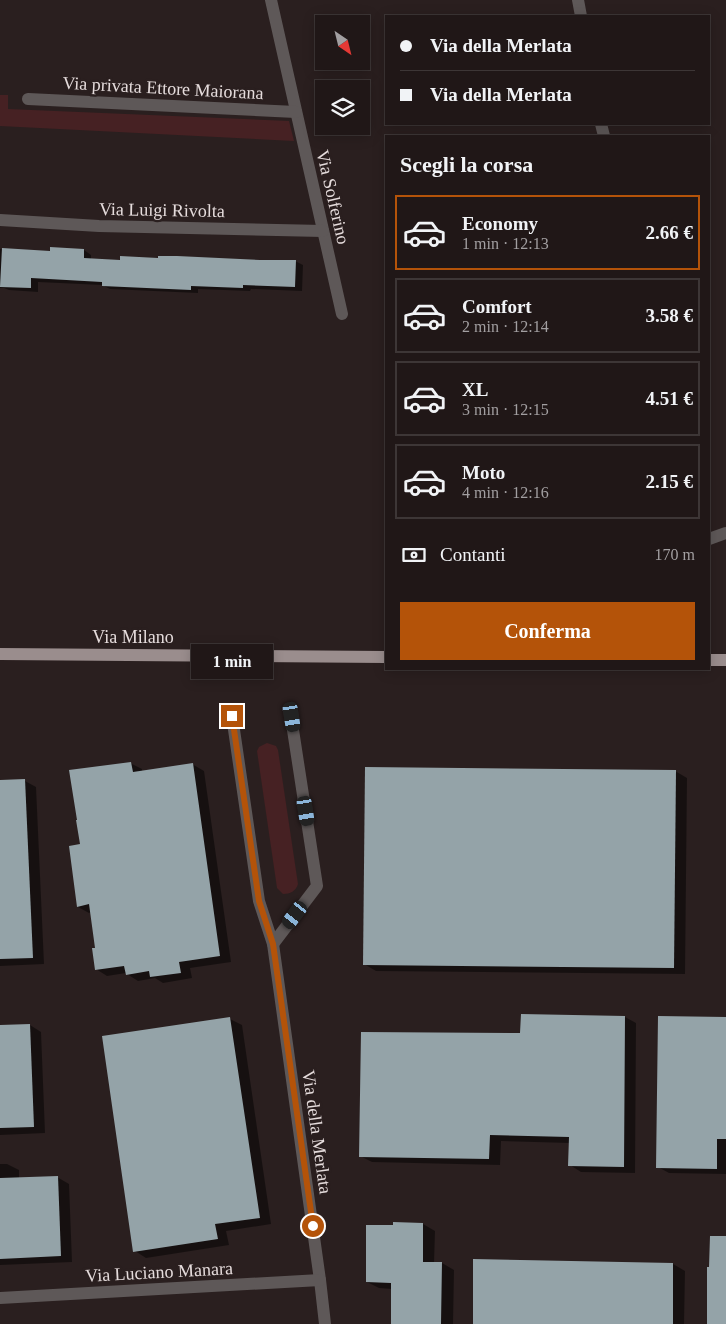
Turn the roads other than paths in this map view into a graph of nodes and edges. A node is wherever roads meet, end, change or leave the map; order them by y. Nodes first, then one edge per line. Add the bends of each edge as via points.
1 (271, 0) edge
2 (578, 0) edge
3 (581, 15) edge
4 (28, 100) dead end
5 (296, 112) junction
6 (0, 220) edge
7 (323, 231) junction
8 (342, 314) dead end
9 (726, 533) edge
10 (710, 539) edge
11 (0, 654) edge
12 (385, 657) edge
13 (710, 660) edge
14 (726, 660) edge
15 (232, 716) dead end
16 (292, 717) dead end
17 (273, 944) junction
18 (320, 1280) junction
19 (0, 1298) edge
20 (325, 1324) edge

1 - 5 street, Via Solferino
2 - 3 street
4 - 5 street, Via privata Ettore Maiorana
5 - 7 street, Via Solferino
6 - 7 street, Via Luigi Rivolta via 99,226
7 - 8 street, Via Solferino
9 - 10 street
11 - 12 main road, Via Milano
13 - 14 main road
15 - 17 street, Via della Merlata via 259,901
16 - 17 street via 317,886
17 - 18 street, Via della Merlata
18 - 19 street, Via Luciano Manara
18 - 20 street, Via della Merlata

